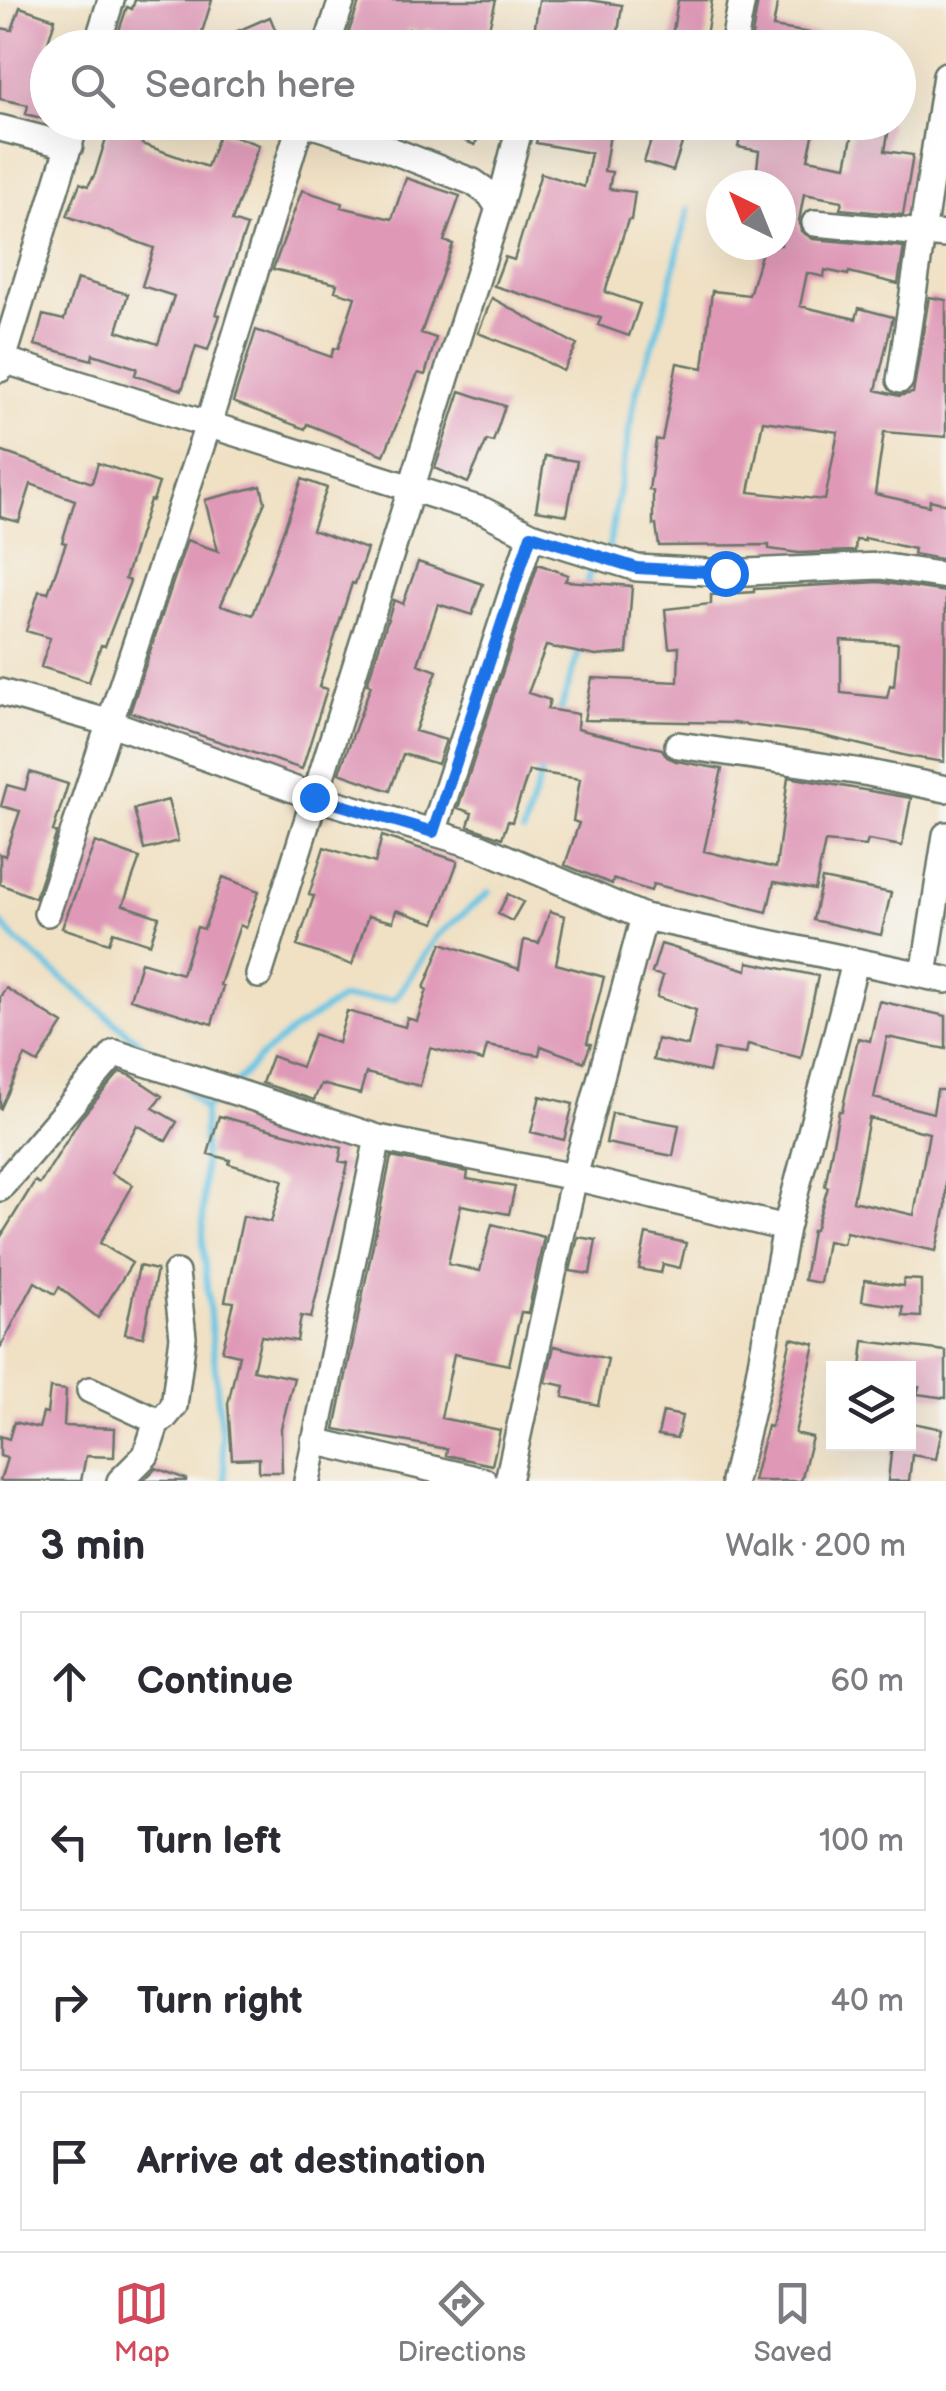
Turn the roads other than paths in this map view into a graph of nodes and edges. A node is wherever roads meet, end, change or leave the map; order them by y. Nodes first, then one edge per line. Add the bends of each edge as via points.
1 (111, 0) edge
2 (342, 0) edge
3 (742, 0) edge
4 (102, 30) edge
5 (332, 30) edge
6 (736, 30) edge
7 (946, 75) edge
8 (0, 128) edge
9 (30, 130) edge
10 (71, 140) edge
11 (296, 140) edge
12 (360, 140) edge
13 (516, 140) edge
14 (499, 208) junction
15 (815, 223) dead end
16 (935, 234) edge
17 (1, 362) edge
18 (900, 380) dead end
19 (208, 425) junction
20 (412, 488) junction
21 (531, 535) junction
22 (946, 576) edge
23 (0, 692) edge
24 (111, 723) junction
25 (678, 745) dead end
26 (946, 789) edge
27 (314, 797) junction
28 (433, 832) junction
29 (946, 834) edge
30 (48, 913) dead end
31 (644, 917) junction
32 (855, 963) junction
33 (259, 974) dead end
34 (935, 978) edge
35 (378, 1138) junction
36 (574, 1177) junction
37 (0, 1188) edge
38 (786, 1228) junction
39 (176, 1274) dead end
40 (90, 1390) dead end
41 (157, 1421) junction
42 (314, 1442) junction
43 (120, 1481) edge
44 (306, 1481) edge
45 (484, 1481) edge
46 (508, 1481) edge
47 (734, 1481) edge

1 - 4 street
2 - 5 street
3 - 6 street
7 - 16 street
8 - 9 street
10 - 17 street
11 - 19 street
12 - 14 street via 473,182
13 - 14 street
14 - 20 street
15 - 16 street
16 - 18 street
17 - 19 street
19 - 20 street
19 - 24 street
20 - 21 street
20 - 27 street
21 - 22 street via 637,568 674,572 880,566
21 - 28 street
23 - 24 street
24 - 27 street
24 - 30 street
25 - 26 street
27 - 28 street
27 - 33 street
28 - 31 street
29 - 34 street
31 - 32 street
31 - 36 street
32 - 34 street
32 - 38 street
35 - 36 street
35 - 37 street via 115,1053
35 - 42 street
36 - 38 street
36 - 46 street
38 - 47 street
39 - 41 street via 184,1338 174,1406
40 - 41 street
41 - 43 street via 146,1455
42 - 44 street
42 - 45 street

